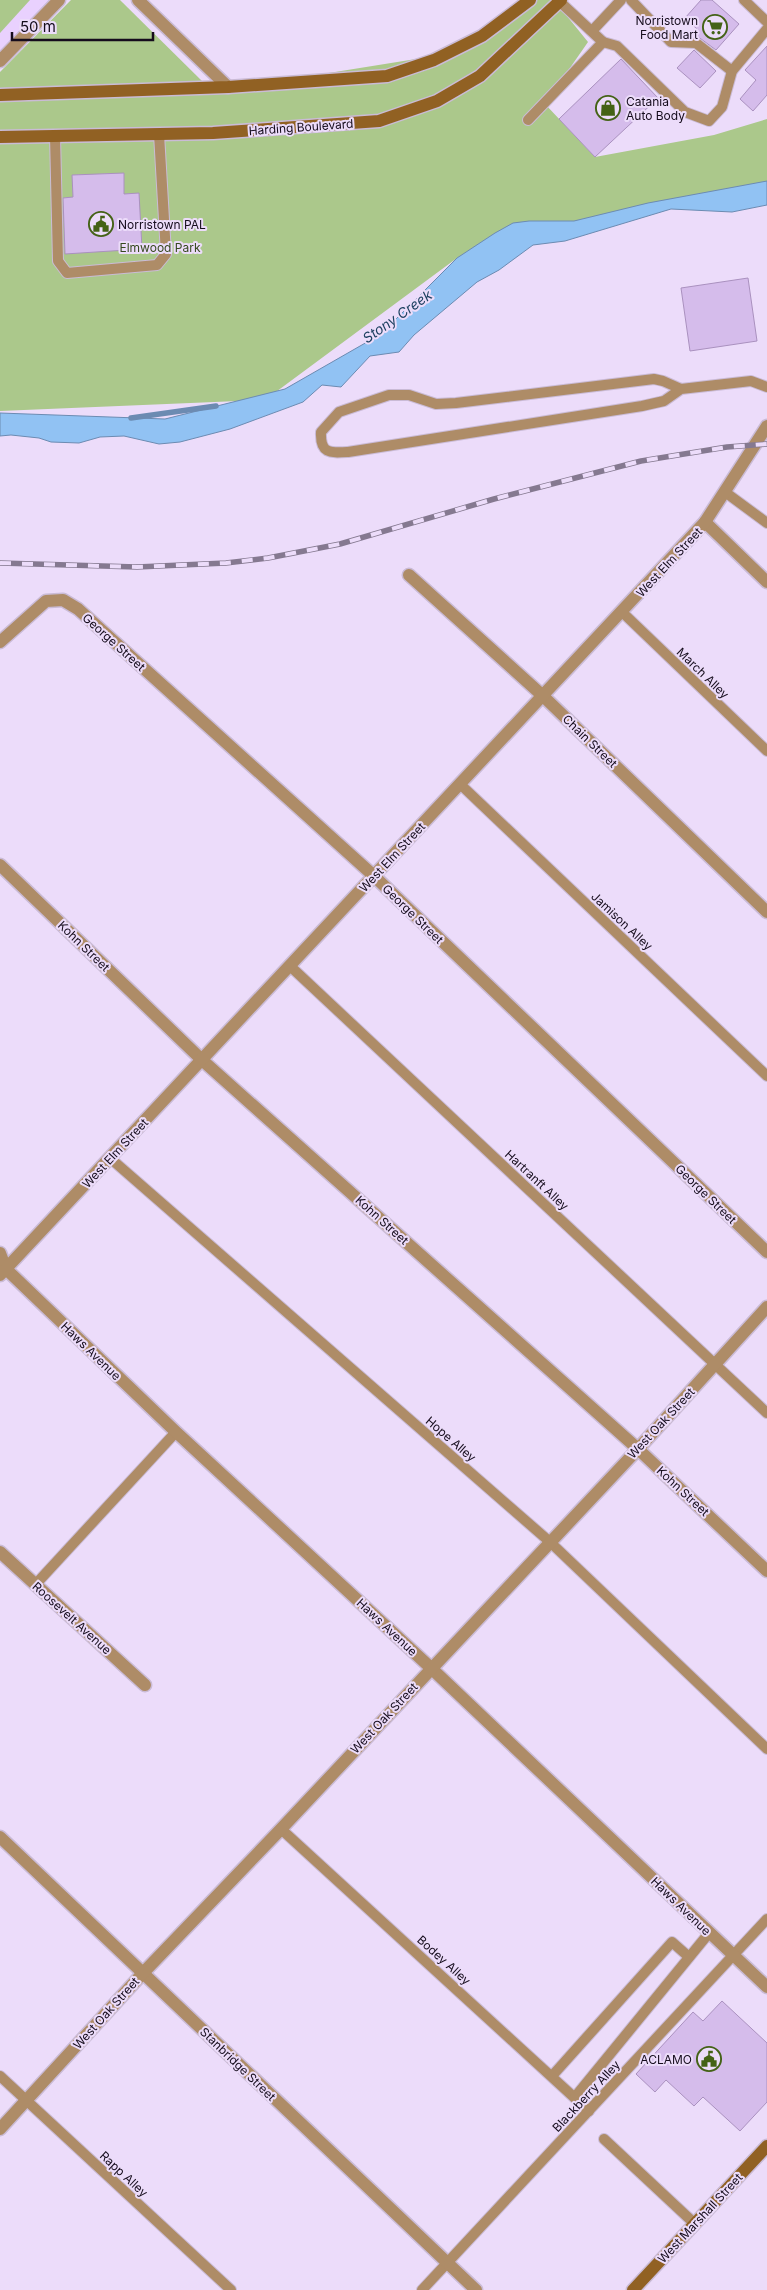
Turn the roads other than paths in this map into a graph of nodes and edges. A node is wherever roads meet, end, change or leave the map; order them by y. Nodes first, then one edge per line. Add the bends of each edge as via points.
1 (59, 0) edge
2 (138, 0) edge
3 (530, 0) edge
4 (560, 0) edge
5 (621, 0) edge
6 (631, 0) edge
7 (744, 0) edge
8 (767, 22) edge
9 (767, 29) edge
10 (592, 31) junction
11 (603, 42) junction
12 (0, 61) edge
13 (732, 71) junction
14 (228, 87) junction
15 (0, 95) edge
16 (528, 120) dead end
17 (159, 134) junction
18 (55, 136) junction
19 (0, 137) edge
20 (767, 387) edge
21 (681, 389) junction
22 (767, 426) edge
23 (725, 492) junction
24 (706, 522) junction
25 (767, 523) edge
26 (409, 575) dead end
27 (767, 582) edge
28 (622, 612) junction
29 (0, 642) edge
30 (543, 696) junction
31 (767, 751) edge
32 (460, 784) junction
33 (0, 865) edge
34 (374, 876) junction
35 (767, 912) edge
36 (290, 966) junction
37 (202, 1060) junction
38 (767, 1076) edge
39 (110, 1158) junction
40 (767, 1252) edge
41 (0, 1253) edge
42 (2, 1271) edge
43 (767, 1307) edge
44 (716, 1364) junction
45 (767, 1413) edge
46 (176, 1432) junction
47 (638, 1448) junction
48 (550, 1542) junction
49 (0, 1552) edge
50 (767, 1571) edge
51 (35, 1585) junction
52 (431, 1668) junction
53 (145, 1685) dead end
54 (767, 1749) edge
55 (281, 1829) junction
56 (0, 1837) edge
57 (767, 1919) edge
58 (709, 1933) junction
59 (689, 1956) junction
60 (733, 1956) junction
61 (143, 1973) junction
62 (767, 1987) edge
63 (0, 2076) edge
64 (552, 2076) junction
65 (575, 2097) junction
66 (27, 2100) junction
67 (589, 2111) junction
68 (0, 2129) edge
69 (604, 2139) dead end
70 (767, 2146) edge
71 (695, 2224) junction
72 (447, 2264) junction
73 (231, 2290) edge
74 (422, 2290) edge
75 (476, 2290) edge
76 (633, 2290) edge

1 - 12 street
2 - 14 street
3 - 14 street via 482,36 434,60 387,76
4 - 10 lane
4 - 17 street, Harding Boulevard via 480,76 437,101 379,121
5 - 10 lane
6 - 13 lane via 671,42 696,43
7 - 8 lane
9 - 13 lane
10 - 11 lane
11 - 13 lane via 617,46 685,112 709,121 722,107
11 - 16 lane
14 - 15 street
17 - 18 street, Harding Boulevard
17 - 18 lane via 166,254 157,265 67,273 58,261
18 - 19 street, Harding Boulevard
20 - 21 lane via 751,381
21 - 21 lane via 664,400 642,406 348,452 332,452 320,443 321,432 339,412 389,395 410,395 436,404 456,403 654,379
22 - 23 street, West Elm Street
23 - 24 street, West Elm Street
23 - 25 lane
24 - 27 street
24 - 28 street, West Elm Street
26 - 30 street, Chain Street
28 - 30 street, West Elm Street
28 - 31 lane, March Alley
29 - 34 street, George Street via 46,601 63,600 78,609
30 - 32 street, West Elm Street
30 - 35 street, Chain Street
32 - 34 street, West Elm Street
32 - 38 lane, Jamison Alley
33 - 37 street, Kohn Street
34 - 36 street, West Elm Street
34 - 40 street, George Street
36 - 37 street, West Elm Street
36 - 44 lane, Hartranft Alley
37 - 39 street, West Elm Street
37 - 47 street, Kohn Street
39 - 42 street, West Elm Street
39 - 48 lane, Hope Alley
41 - 42 street, Haws Avenue
42 - 46 street, Haws Avenue
43 - 44 street, West Oak Street
44 - 45 lane, Hartranft Alley
44 - 47 street, West Oak Street
46 - 51 lane
46 - 52 street, Haws Avenue
47 - 48 street, West Oak Street
47 - 50 street, Kohn Street
48 - 52 street, West Oak Street
48 - 54 lane, Hope Alley
49 - 51 street, Roosevelt Avenue
51 - 53 street, Roosevelt Avenue
52 - 55 street, West Oak Street
52 - 58 street, Haws Avenue
55 - 61 street, West Oak Street
55 - 64 lane, Bodey Alley
56 - 61 street, Stanbridge Street
57 - 60 lane, Blackberry Alley
58 - 59 lane
58 - 60 street, Haws Avenue
59 - 64 lane via 672,1942
59 - 65 lane
60 - 62 street, Haws Avenue
60 - 67 lane, Blackberry Alley
61 - 66 street, West Oak Street
61 - 72 street, Stanbridge Street
63 - 66 lane, Rapp Alley
64 - 65 lane, Bodey Alley
65 - 67 lane, Bodey Alley
66 - 68 street, West Oak Street
66 - 73 lane, Rapp Alley
67 - 72 lane, Blackberry Alley
69 - 71 lane
70 - 71 street, West Marshall Street
71 - 76 street, West Marshall Street
72 - 74 lane, Blackberry Alley
72 - 75 street, Stanbridge Street

